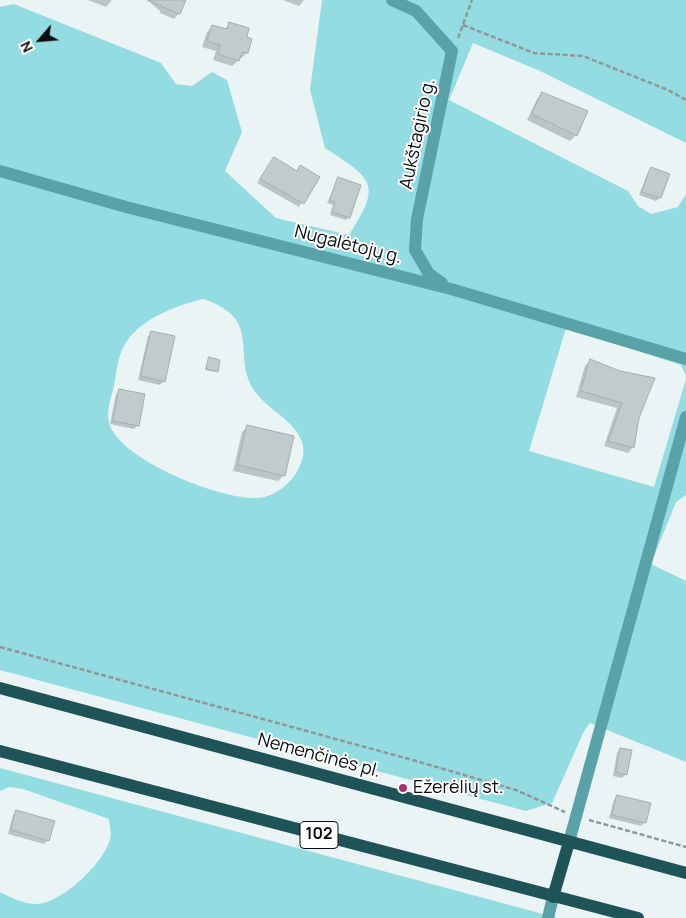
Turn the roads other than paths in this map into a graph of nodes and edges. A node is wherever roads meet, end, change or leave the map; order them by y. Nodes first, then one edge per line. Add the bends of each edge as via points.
1 (392, 0) edge
2 (0, 171) edge
3 (451, 289) junction
4 (686, 359) edge
5 (686, 418) edge
6 (0, 688) edge
7 (0, 750) edge
8 (568, 842) junction
9 (686, 873) edge
10 (553, 897) junction
11 (548, 918) edge
12 (638, 918) edge

1 - 3 street, Aukštagirio g. via 416,11 452,51 417,219 415,250 429,274
2 - 3 street, Nugalėtojų g. via 126,207
3 - 4 street, Nugalėtojų g.
5 - 8 street
6 - 8 main road, Nemenčinės pl.
7 - 10 main road, 102
8 - 9 main road, Nemenčinės pl.
8 - 10 main road
10 - 11 street
10 - 12 main road, 102

